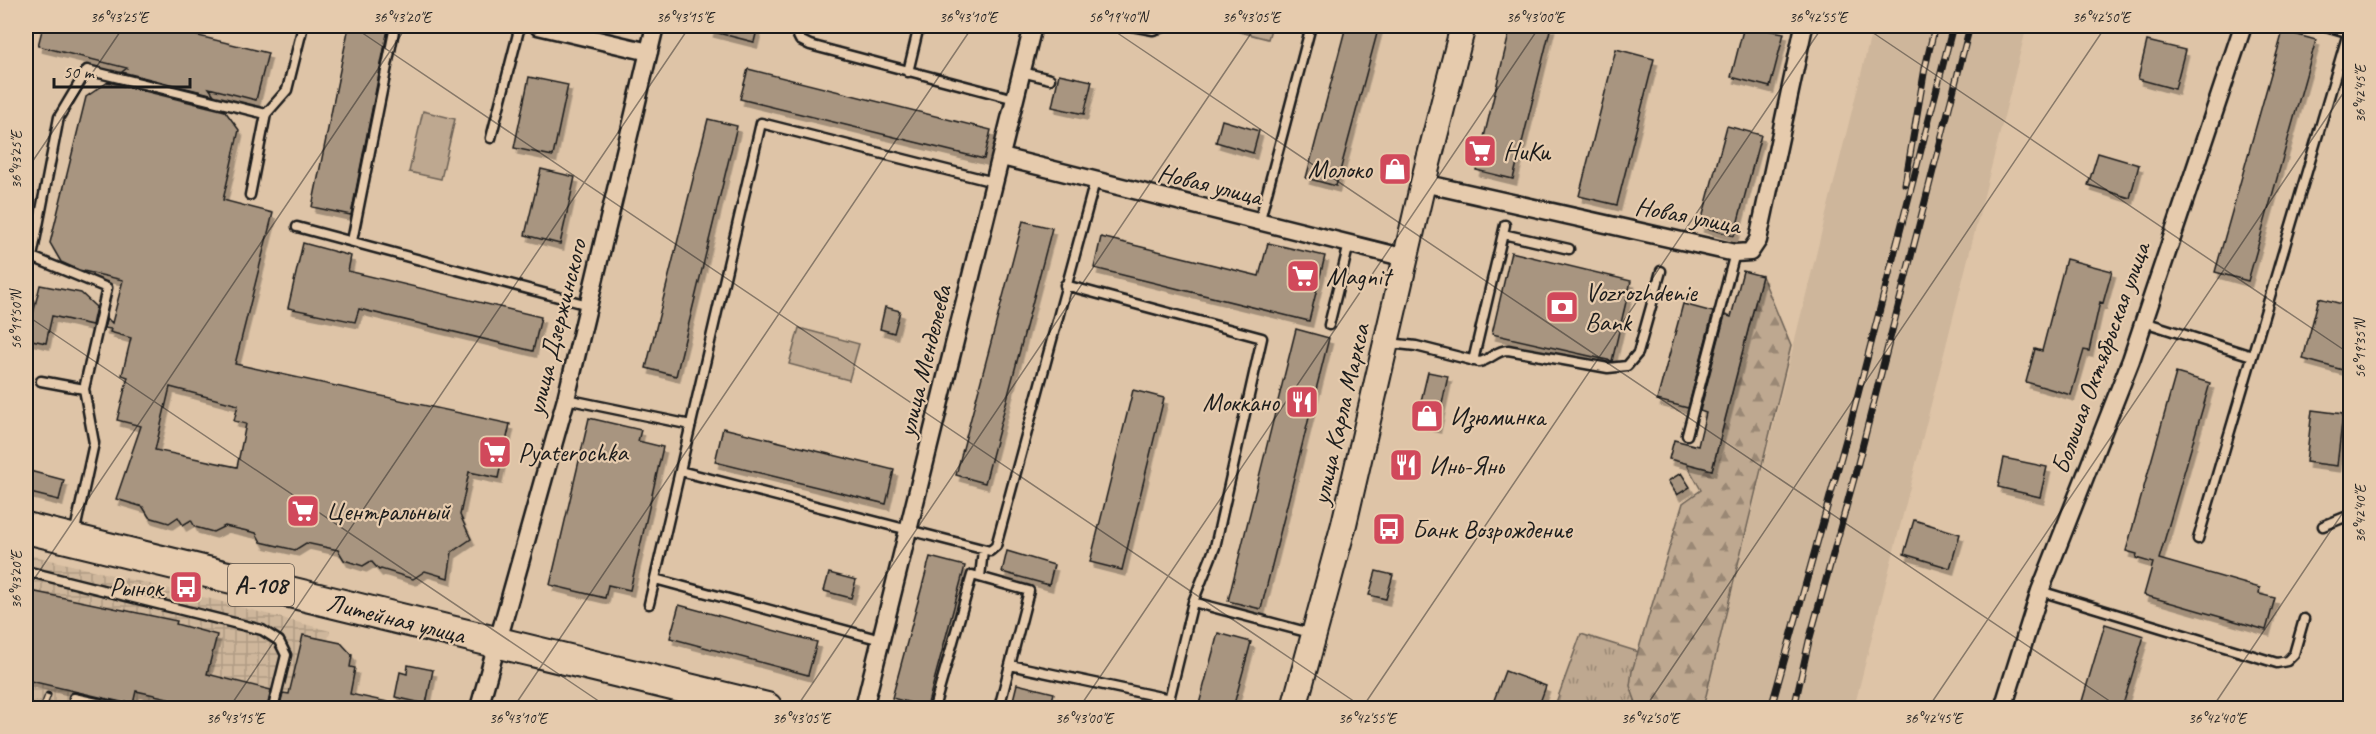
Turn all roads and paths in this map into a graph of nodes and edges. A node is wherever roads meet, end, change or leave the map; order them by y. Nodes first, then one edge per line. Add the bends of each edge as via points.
1 (303, 26) edge
2 (396, 26) edge
3 (519, 26) edge
4 (538, 26) edge
5 (655, 26) edge
6 (793, 26) edge
7 (919, 26) edge
8 (1033, 26) edge
9 (1132, 26) edge
10 (1167, 26) edge
11 (1311, 26) edge
12 (1463, 26) edge
13 (1804, 26) edge
14 (2243, 26) edge
15 (2326, 26) edge
16 (2349, 33) edge
17 (648, 52) junction
18 (908, 72) junction
19 (1022, 72) junction
20 (1050, 79) dead end
21 (1015, 99) junction
22 (266, 114) junction
23 (492, 138) dead end
24 (1002, 157) junction
25 (1095, 181) junction
26 (994, 183) junction
27 (1423, 183) junction
28 (250, 195) dead end
29 (1259, 223) junction
30 (297, 228) dead end
31 (352, 241) junction
32 (1349, 244) junction
33 (1569, 249) dead end
34 (1735, 253) junction
35 (1406, 258) junction
36 (1661, 271) dead end
37 (1065, 285) junction
38 (588, 305) junction
39 (2144, 322) junction
40 (1329, 325) dead end
41 (1386, 343) junction
42 (2252, 356) junction
43 (1473, 361) junction
44 (41, 381) dead end
45 (84, 389) junction
46 (566, 399) junction
47 (691, 425) junction
48 (1687, 435) dead end
49 (680, 471) junction
50 (2350, 515) edge
51 (2323, 526) dead end
52 (26, 528) edge
53 (908, 530) junction
54 (73, 539) junction
55 (2198, 539) dead end
56 (983, 550) junction
57 (26, 571) edge
58 (980, 577) junction
59 (655, 579) junction
60 (2040, 591) junction
61 (1193, 602) junction
62 (649, 604) dead end
63 (2304, 619) dead end
64 (1314, 634) junction
65 (881, 640) junction
66 (496, 643) junction
67 (1010, 665) junction
68 (74, 698) dead end
69 (1170, 699) junction
70 (120, 708) edge
71 (273, 708) edge
72 (479, 708) edge
73 (767, 708) edge
74 (864, 708) edge
75 (934, 708) edge
76 (999, 708) edge
77 (1167, 708) edge
78 (1294, 708) edge
79 (2003, 708) edge

1 - 22 lane via 287,90
2 - 31 lane
3 - 23 lane
4 - 17 street
5 - 17 street, улица Дзержинского
6 - 18 lane via 800,40 810,45
7 - 18 lane
8 - 19 street, улица Менделеева
9 - 10 lane via 1153,30
11 - 29 lane
12 - 27 street, улица Карла Маркса
13 - 34 street, Новая улица via 1758,240 1750,252
14 - 39 street, Большая Октябрьская улица
15 - 16 lane
16 - 42 lane
17 - 38 street, улица Дзержинского
18 - 21 lane
19 - 20 lane
19 - 21 street, улица Менделеева
21 - 24 street, улица Менделеева
22 - 28 lane
22 - 45 lane via 87,70 59,117 32,257 107,288
24 - 25 street, Новая улица
24 - 26 street, улица Менделеева
25 - 29 street, Новая улица
25 - 37 lane
26 - 47 lane via 761,123
26 - 53 street, улица Менделеева
27 - 34 street, Новая улица
27 - 35 street, улица Карла Маркса
29 - 32 street, Новая улица
30 - 31 lane
31 - 38 lane
32 - 35 street, Новая улица
32 - 40 lane
33 - 43 lane via 1504,230
34 - 48 lane
35 - 41 street, улица Карла Маркса
36 - 43 lane via 1638,353 1627,366 1608,368 1508,350 1499,350 1487,360
37 - 56 lane via 996,546 990,551
37 - 61 lane via 1262,338 1215,547
38 - 46 street, улица Дзержинского
39 - 42 lane
39 - 60 street, Большая Октябрьская улица
41 - 43 lane via 1416,346
41 - 64 street, улица Карла Маркса
42 - 55 lane
44 - 45 lane
45 - 54 lane via 94,443
46 - 47 lane
46 - 66 street, улица Дзержинского
47 - 49 lane
49 - 53 lane
49 - 59 lane
50 - 51 lane
52 - 54 highway, Литейная улица / А-108
53 - 56 lane
53 - 65 street, улица Менделеева
54 - 66 highway, Литейная улица / А-108
56 - 58 lane
57 - 71 lane via 262,630 279,641 286,655
58 - 67 lane via 1029,591
58 - 75 lane via 972,575
59 - 62 lane
59 - 65 lane
60 - 63 lane via 2277,663 2286,662 2294,654
60 - 79 street, Большая Октябрьская улица
61 - 64 lane
61 - 69 lane
64 - 78 street, улица Карла Маркса
65 - 74 street, улица Менделеева
66 - 72 street, улица Дзержинского
66 - 73 highway, Литейная улица / А-108
67 - 69 lane
67 - 76 lane
68 - 70 lane
69 - 77 lane

